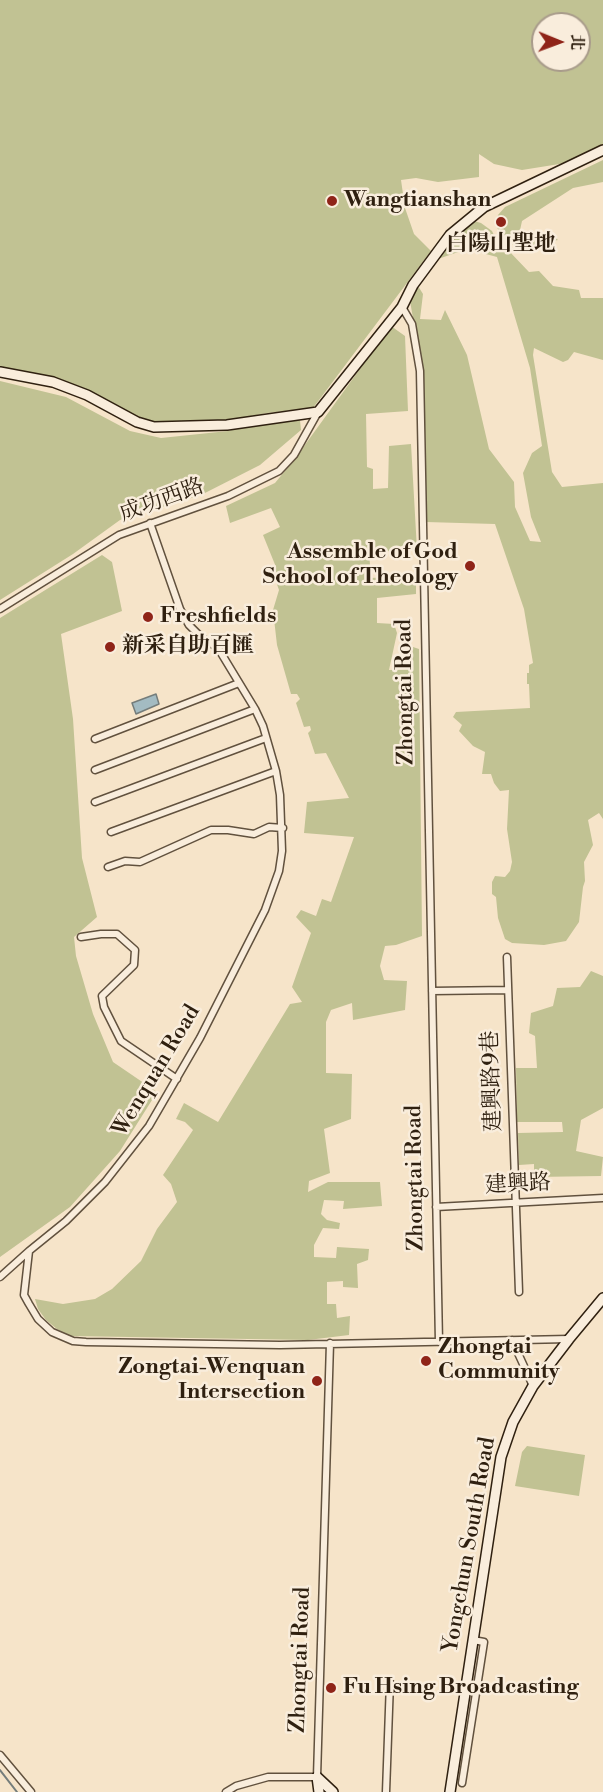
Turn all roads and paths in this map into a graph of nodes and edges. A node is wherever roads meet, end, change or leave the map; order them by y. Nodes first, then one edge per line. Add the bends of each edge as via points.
1 (603, 150) edge
2 (402, 307) junction
3 (0, 372) edge
4 (318, 412) junction
5 (150, 523) junction
6 (0, 609) edge
7 (239, 683) junction
8 (255, 709) junction
9 (266, 738) junction
10 (95, 739) dead end
11 (94, 770) dead end
12 (276, 771) junction
13 (94, 802) dead end
14 (283, 828) junction
15 (111, 832) dead end
16 (108, 867) dead end
17 (81, 938) dead end
18 (507, 957) dead end
19 (508, 990) junction
20 (432, 991) junction
21 (177, 1079) junction
22 (603, 1198) edge
23 (516, 1203) junction
24 (436, 1207) junction
25 (29, 1251) junction
26 (0, 1276) edge
27 (519, 1292) dead end
28 (603, 1298) edge
29 (569, 1339) junction
30 (512, 1340) junction
31 (439, 1342) junction
32 (330, 1343) junction
33 (533, 1386) junction
34 (473, 1640) junction
35 (390, 1682) dead end
36 (0, 1755) edge
37 (317, 1777) junction
38 (462, 1783) dead end
39 (32, 1792) edge
40 (226, 1792) edge
41 (319, 1792) edge
42 (333, 1792) edge
43 (386, 1792) edge
44 (450, 1792) edge

1 - 2 street via 484,207 450,235 413,285
2 - 4 street
2 - 20 street, Zhongtai Road via 412,324 420,371
3 - 4 street via 53,382 154,427 227,425
4 - 5 street, 成功西路 via 294,455 279,471 228,496
5 - 6 street, 成功西路 via 119,535
5 - 7 street, Wenquan Road via 180,609 189,625 218,648
7 - 8 street, Wenquan Road
7 - 10 street
8 - 9 street, Wenquan Road
8 - 11 street
9 - 12 street, Wenquan Road
9 - 13 street
12 - 14 street, Wenquan Road
12 - 15 street
14 - 16 street via 269,827 254,834 211,830 140,862 125,861
14 - 21 street, Wenquan Road via 279,871 265,910
17 - 21 street via 117,934 135,950 134,965 102,996 104,1007 121,1041
18 - 19 street, 建興路9巷
19 - 20 street
19 - 23 street, 建興路9巷
20 - 24 street, Zhongtai Road
21 - 25 street, Wenquan Road via 149,1126 105,1182
22 - 23 street, 建興路
23 - 24 street, 建興路
23 - 27 street, 建興路9巷
24 - 31 street, Zhongtai Road
25 - 26 street, Wenquan Road
25 - 32 street via 24,1295 43,1324 66,1339
28 - 29 street, Yongchun South Road
29 - 30 street
29 - 33 street, Yongchun South Road
30 - 31 street
30 - 33 street
31 - 32 street
32 - 37 street, Zhongtai Road
33 - 34 street, Yongchun South Road via 513,1422 501,1457
34 - 38 street via 484,1642
34 - 44 street, Yongchun South Road
35 - 43 street
36 - 39 street
37 - 40 street via 268,1777
37 - 41 street
37 - 42 street

